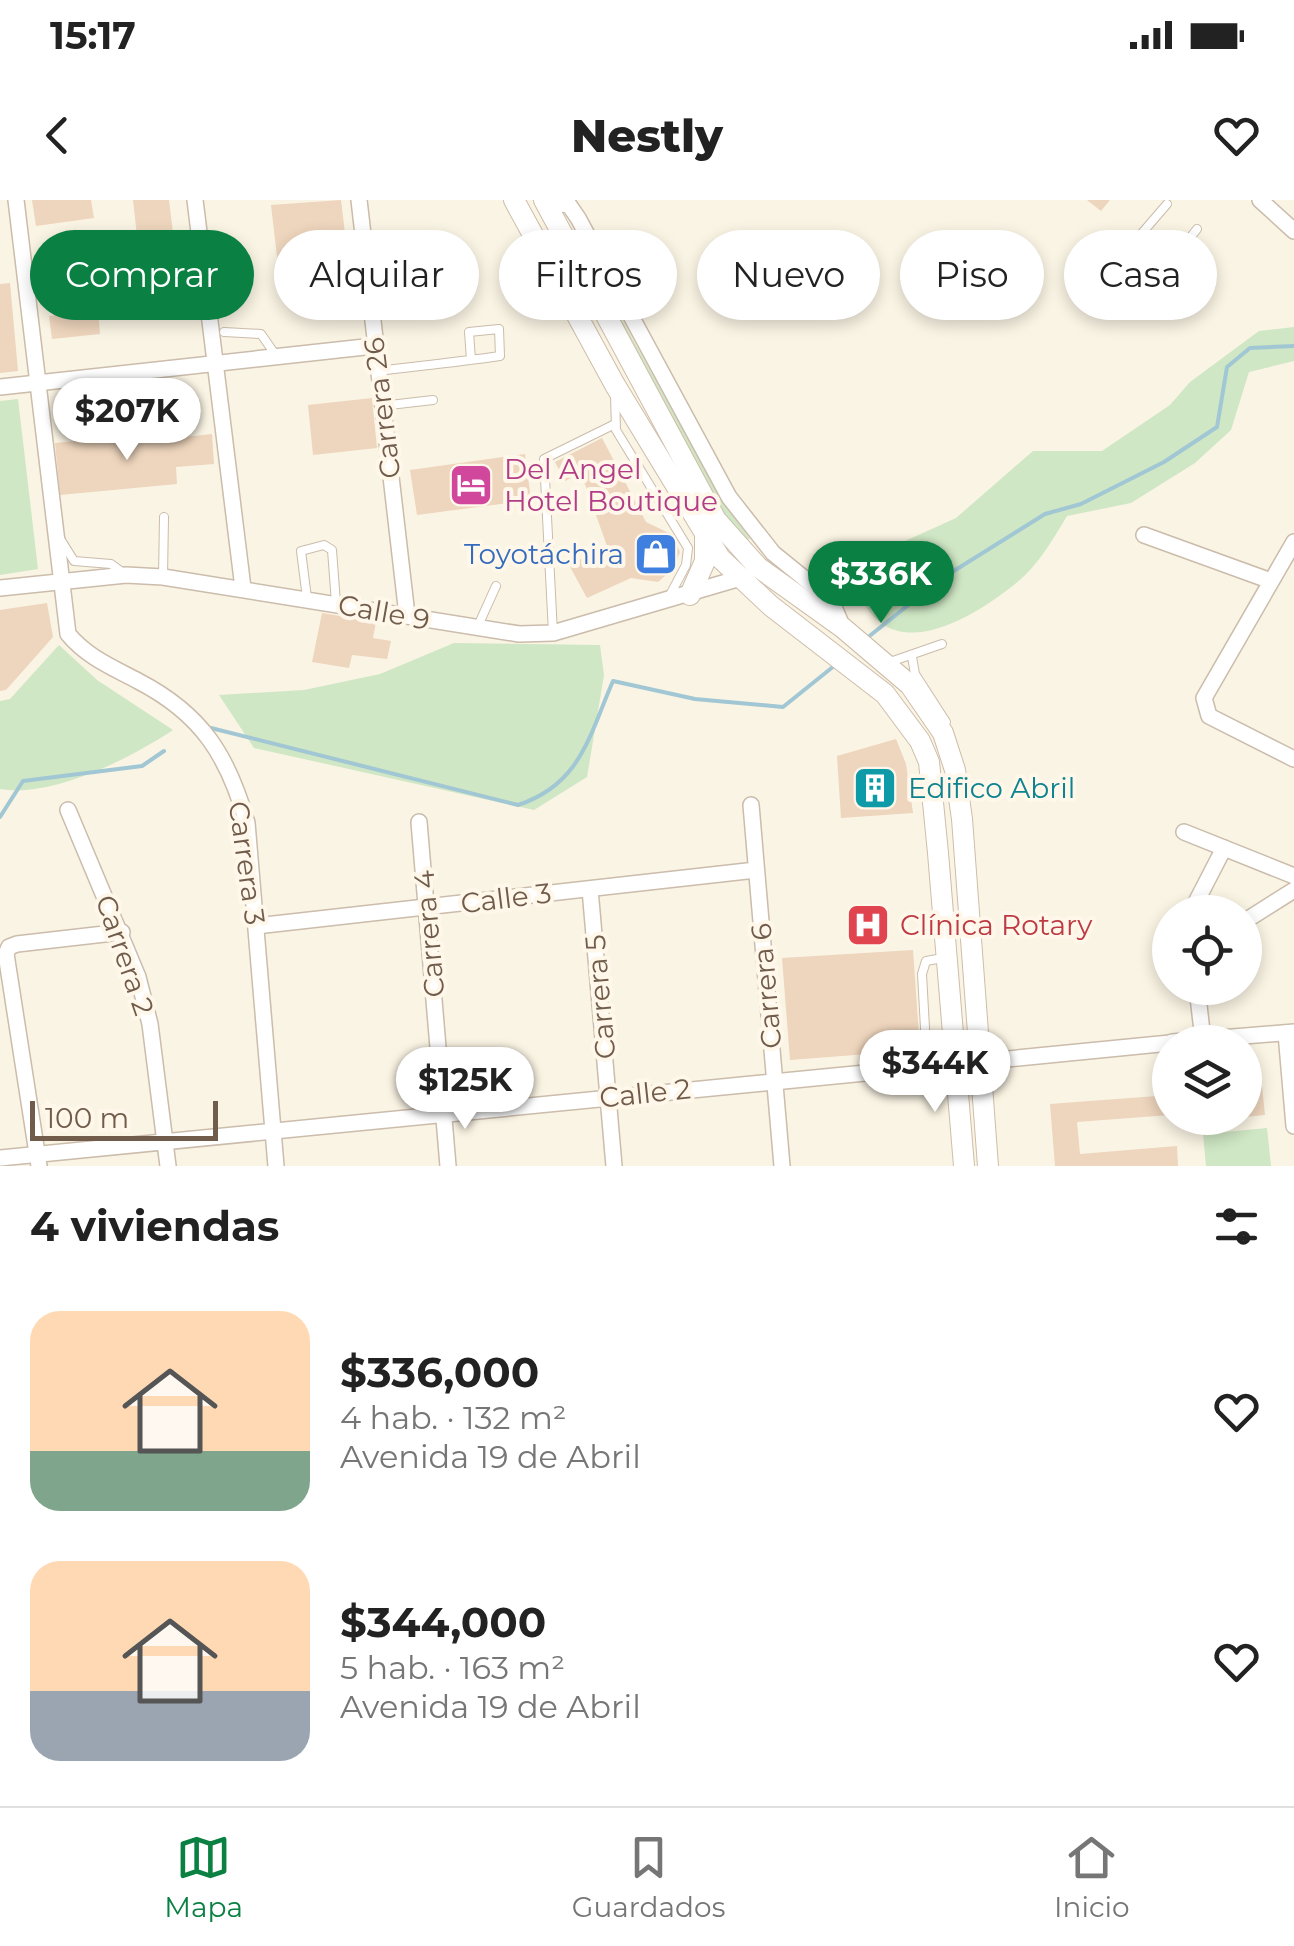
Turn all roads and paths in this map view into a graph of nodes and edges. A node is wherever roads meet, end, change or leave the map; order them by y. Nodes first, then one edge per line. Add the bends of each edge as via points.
1 (16, 200) edge
2 (195, 200) edge
3 (359, 200) edge
4 (514, 200) edge
5 (545, 201) edge
6 (1264, 201) edge
7 (573, 203) edge
8 (1166, 204) dead end
9 (1144, 230) edge
10 (1294, 231) edge
11 (224, 332) dead end
12 (374, 346) junction
13 (277, 357) junction
14 (471, 360) junction
15 (214, 364) junction
16 (377, 372) junction
17 (36, 384) junction
18 (616, 385) junction
19 (0, 387) edge
20 (433, 400) dead end
21 (381, 406) junction
22 (615, 424) junction
23 (164, 517) dead end
24 (1144, 535) dead end
25 (54, 536) junction
26 (705, 538) junction
27 (1294, 542) edge
28 (749, 574) junction
29 (126, 575) junction
30 (163, 576) junction
31 (1271, 581) junction
32 (60, 582) junction
33 (496, 586) dead end
34 (0, 588) edge
35 (244, 588) junction
36 (690, 596) junction
37 (307, 598) junction
38 (666, 603) junction
39 (336, 604) junction
40 (407, 615) junction
41 (477, 628) junction
42 (843, 628) junction
43 (553, 633) junction
44 (942, 644) dead end
45 (912, 657) junction
46 (887, 663) junction
47 (948, 746) junction
48 (1294, 759) edge
49 (751, 805) dead end
50 (68, 810) dead end
51 (419, 822) dead end
52 (1184, 832) dead end
53 (1224, 848) junction
54 (756, 870) junction
55 (1294, 876) edge
56 (590, 889) junction
57 (1294, 890) edge
58 (1200, 895) edge
59 (426, 908) junction
60 (1262, 910) edge
61 (256, 926) junction
62 (122, 932) junction
63 (947, 957) junction
64 (1290, 1033) edge
65 (1262, 1035) edge
66 (1152, 1044) edge
67 (978, 1058) junction
68 (956, 1061) junction
69 (927, 1064) junction
70 (774, 1079) junction
71 (608, 1097) junction
72 (443, 1112) junction
73 (1294, 1126) edge
74 (272, 1130) junction
75 (166, 1142) junction
76 (0, 1158) edge
77 (39, 1160) edge
78 (168, 1166) edge
79 (276, 1166) edge
80 (448, 1166) edge
81 (614, 1166) edge
82 (782, 1166) edge
83 (964, 1166) edge
84 (988, 1166) edge

1 - 17 street, Carrera 3
2 - 15 street
3 - 12 street, Carrera 26
4 - 18 main road
5 - 7 street
5 - 28 main road
6 - 10 street
7 - 42 street via 730,497 773,553 832,600
8 - 9 lane
11 - 13 lane via 262,334
12 - 13 street
12 - 16 street, Carrera 26
13 - 15 street
14 - 14 lane via 502,354 499,329 469,332
14 - 16 lane
15 - 17 street
15 - 35 street
16 - 21 street, Carrera 26
17 - 19 street
17 - 25 street, Carrera 3
18 - 22 lane
18 - 26 main road
20 - 21 lane
21 - 40 street, Carrera 26
22 - 38 lane via 688,548
22 - 43 lane via 544,459
23 - 30 lane
24 - 31 street
25 - 29 lane via 74,561 111,564
25 - 32 street, Carrera 3
26 - 28 main road
26 - 36 main road via 705,561
27 - 31 street
28 - 36 street, Calle 9
28 - 42 main road
28 - 63 main road via 885,694 920,741 929,762
29 - 30 street, Calle 9
29 - 32 street, Calle 9
30 - 35 street, Calle 9
31 - 48 street via 1204,698 1209,716
32 - 34 street, Calle 9
32 - 61 street, Carrera 3 via 68,634 76,644 159,692 224,757 247,824
33 - 41 lane
35 - 37 street, Calle 9
36 - 38 street, Calle 9
37 - 39 street, Calle 9
37 - 39 lane via 301,551 324,545 332,550
38 - 43 street, Calle 9
39 - 40 street, Calle 9
40 - 41 street, Calle 9
41 - 43 street, Calle 9
42 - 46 main road
44 - 45 lane
45 - 46 lane
45 - 47 lane via 915,674 937,701 952,736
46 - 47 main road via 925,705
47 - 67 main road via 962,819
49 - 54 street, Carrera 6
50 - 62 street, Carrera 2
51 - 59 street, Carrera 4
52 - 53 street
53 - 55 street
53 - 58 street
54 - 56 street, Calle 3
54 - 70 street, Carrera 6
56 - 59 street, Calle 3
56 - 71 street, Carrera 5
57 - 60 street
59 - 61 street, Calle 3
59 - 72 street, Carrera 4
61 - 74 street, Carrera 3
62 - 75 street, Carrera 2 via 150,1024
62 - 77 street via 17,944 6,954
63 - 68 main road
63 - 69 lane via 926,960 922,974
64 - 65 street, Calle 2
64 - 73 street
66 - 67 street, Calle 2
67 - 68 street, Calle 2
67 - 84 main road
68 - 69 street, Calle 2
68 - 83 main road
69 - 70 street, Calle 2
70 - 71 street, Calle 2
70 - 82 street, Carrera 6
71 - 72 street, Calle 2
71 - 81 street, Carrera 5
72 - 74 street, Calle 2
72 - 80 street, Carrera 4
74 - 75 street, Calle 2
74 - 79 street, Carrera 3
75 - 77 street, Calle 2
75 - 78 street, Carrera 2
76 - 77 street, Calle 2

